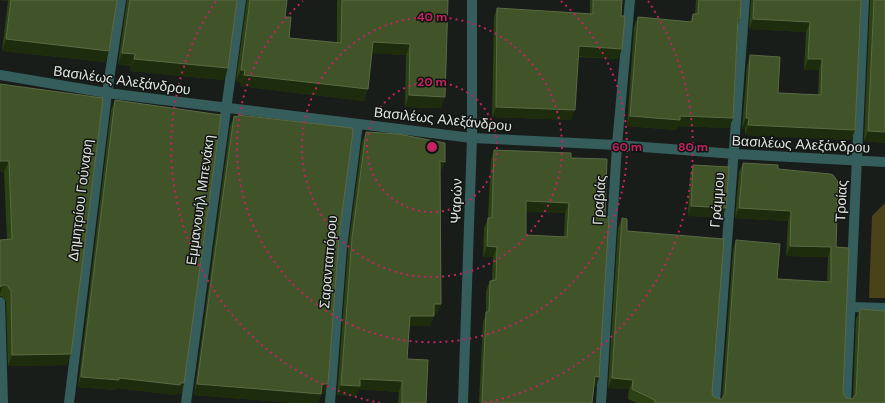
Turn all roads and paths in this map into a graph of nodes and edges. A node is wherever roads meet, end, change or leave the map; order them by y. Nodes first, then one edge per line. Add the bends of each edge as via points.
1 (120, 0) edge
2 (241, 0) edge
3 (472, 0) edge
4 (630, 0) edge
5 (745, 0) edge
6 (864, 0) edge
7 (0, 76) edge
8 (107, 93) junction
9 (227, 109) junction
10 (358, 124) junction
11 (472, 138) junction
12 (616, 145) junction
13 (735, 154) junction
14 (857, 160) junction
15 (885, 162) edge
16 (0, 302) edge
17 (850, 307) junction
18 (885, 308) edge
19 (3, 403) edge
20 (69, 403) edge
21 (186, 403) edge
22 (330, 403) edge
23 (463, 403) edge
24 (601, 403) edge
25 (715, 403) edge
26 (846, 403) edge

1 - 8 street, Δημητρίου Γούναρη
2 - 9 street, Εμμανουήλ Μπενάκη
3 - 11 street, Ψαρών
4 - 12 street, Γραβιάς
5 - 13 street, Γράμμου
6 - 14 street, Τροίας
7 - 8 street, Βασιλέως Αλεξάνδρου
8 - 9 street, Βασιλέως Αλεξάνδρου
8 - 20 street, Δημητρίου Γούναρη
9 - 10 street, Βασιλέως Αλεξάνδρου
9 - 21 street, Εμμανουήλ Μπενάκη
10 - 11 street, Βασιλέως Αλεξάνδρου
10 - 22 street, Σαρανταπόρου via 342,247
11 - 12 street, Βασιλέως Αλεξάνδρου
11 - 23 street, Ψαρών
12 - 13 street, Βασιλέως Αλεξάνδρου
12 - 24 street, Γραβιάς
13 - 14 street, Βασιλέως Αλεξάνδρου
13 - 25 street, Γράμμου
14 - 15 street, Βασιλέως Αλεξάνδρου
14 - 17 street, Τροίας
16 - 19 street
17 - 18 street
17 - 26 street, Τροίας

